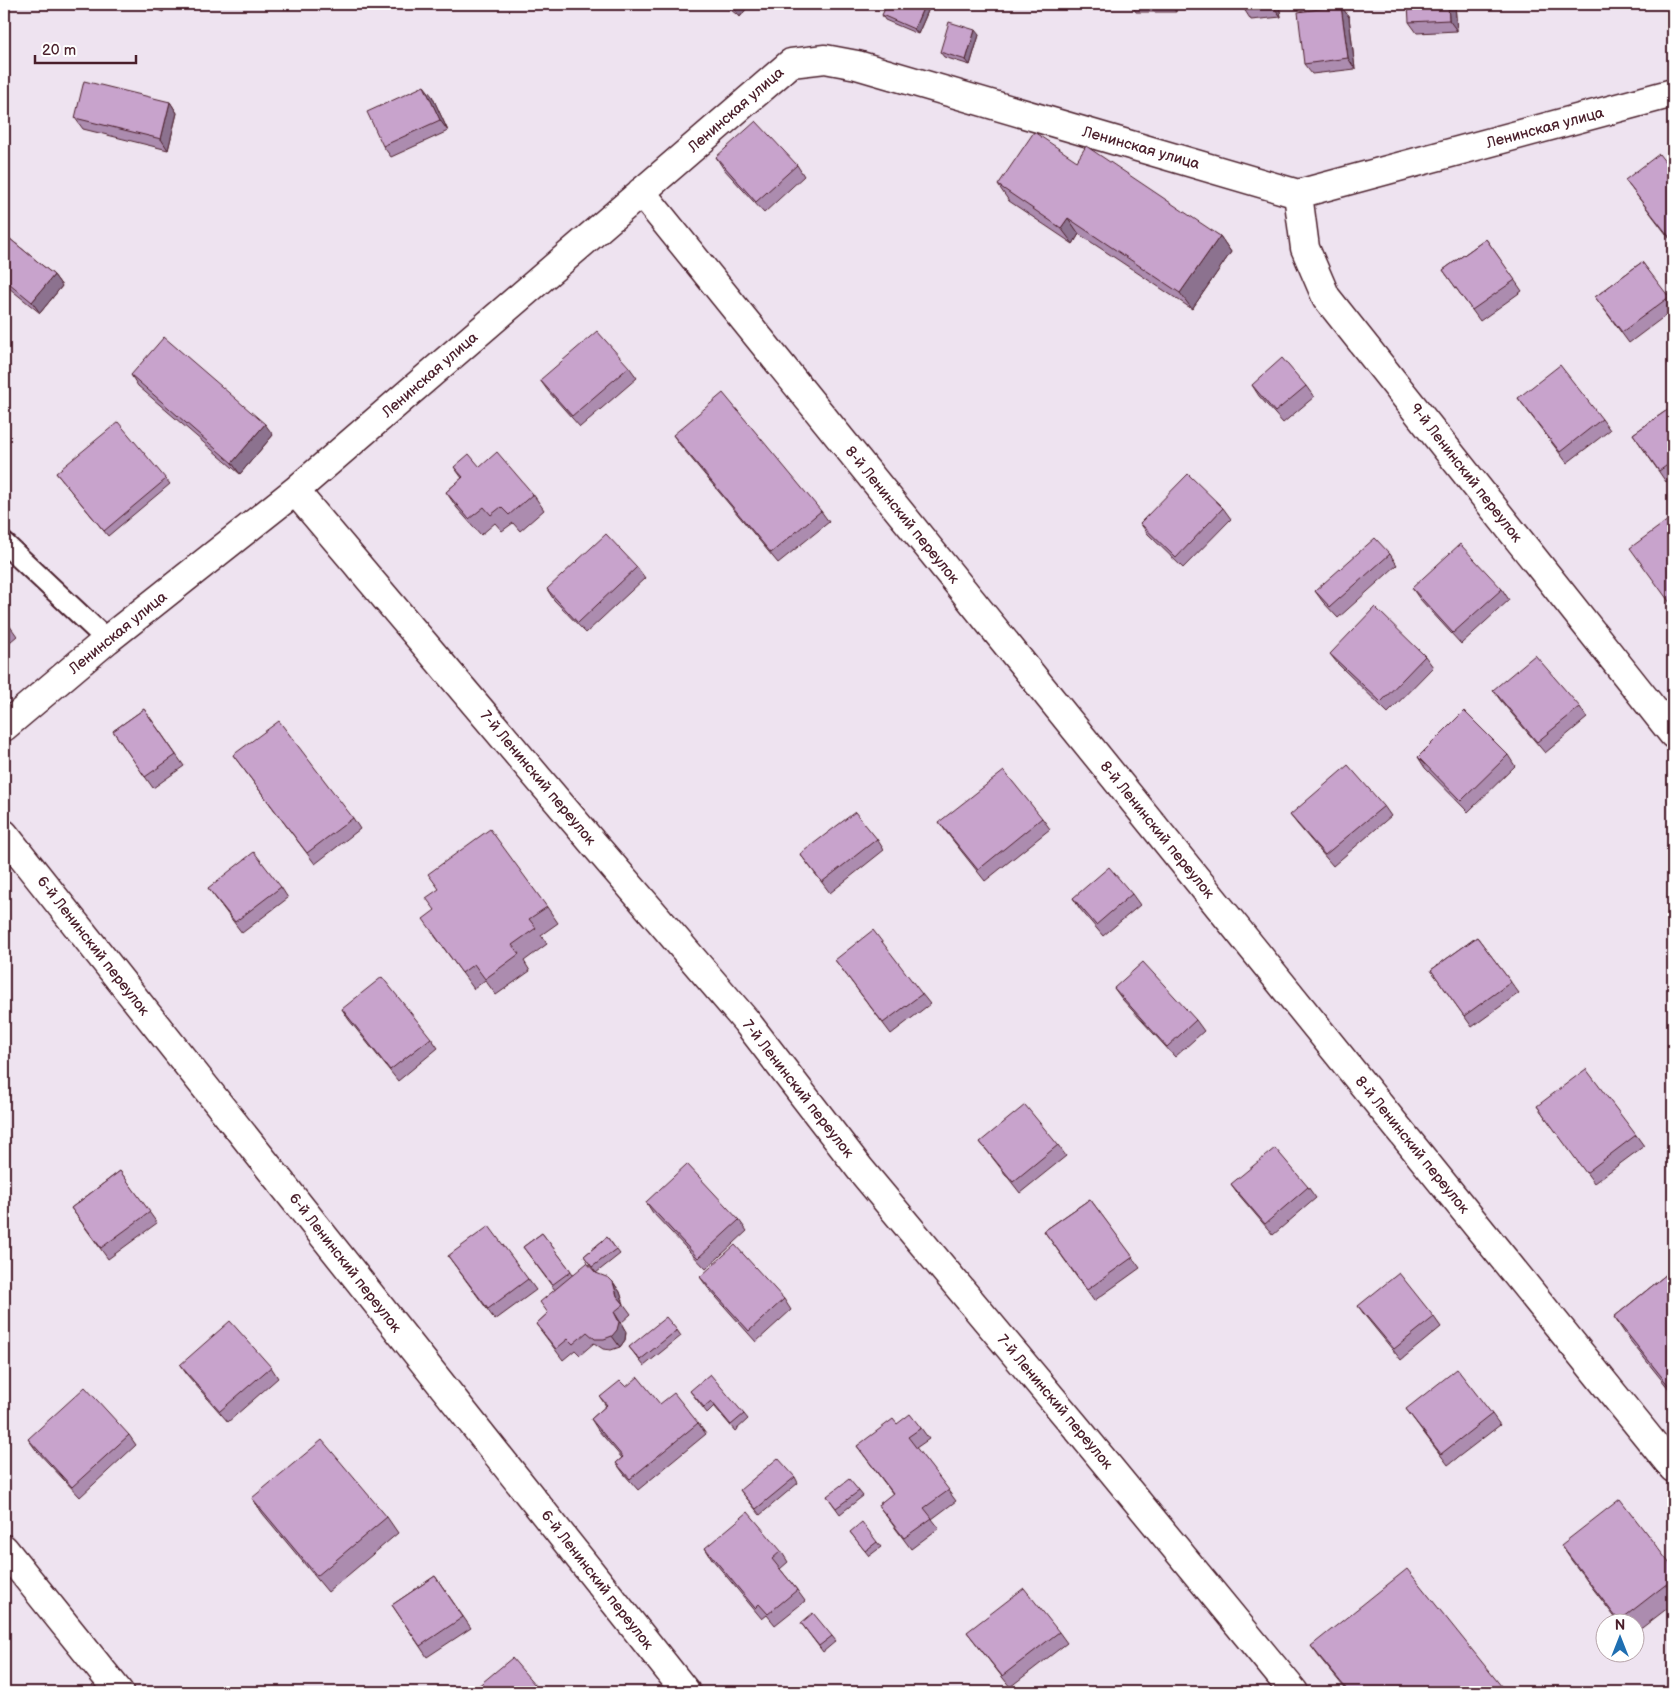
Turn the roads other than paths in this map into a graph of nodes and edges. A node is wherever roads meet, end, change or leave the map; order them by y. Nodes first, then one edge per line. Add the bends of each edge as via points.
1 (1673, 93) edge
2 (641, 192) junction
3 (1298, 194) junction
4 (295, 491) junction
5 (4, 543) edge
6 (107, 640) junction
7 (4, 727) edge
8 (1673, 734) edge
9 (4, 834) edge
10 (1673, 1468) edge
11 (4, 1549) edge
12 (119, 1692) edge
13 (686, 1692) edge
14 (1294, 1692) edge

1 - 3 street, Ленинская улица
2 - 3 street, Ленинская улица via 791,62 825,59 866,68
2 - 4 street, Ленинская улица
2 - 10 street, 8-й Ленинский переулок
3 - 8 street, 9-й Ленинский переулок via 1305,248 1326,297
4 - 6 street, Ленинская улица
4 - 14 street, 7-й Ленинский переулок via 746,1021 860,1169
5 - 6 lane
6 - 7 street, Ленинская улица
9 - 13 street, 6-й Ленинский переулок
11 - 12 street

